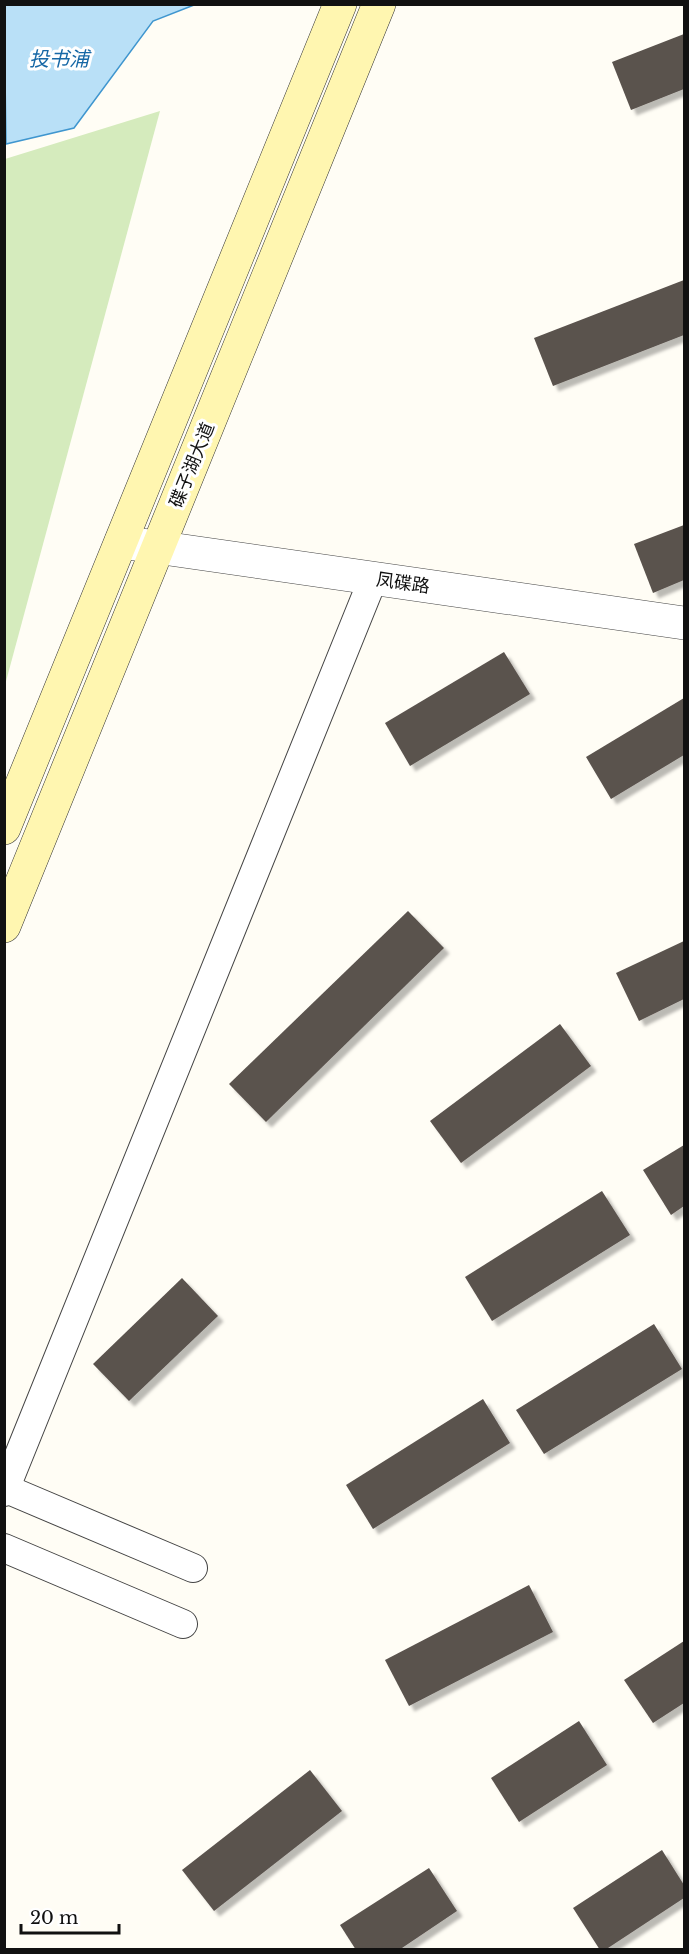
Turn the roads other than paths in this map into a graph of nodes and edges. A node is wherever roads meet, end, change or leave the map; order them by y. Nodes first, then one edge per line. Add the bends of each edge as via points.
1 (340, 4) edge
2 (379, 4) edge
3 (121, 542) junction
4 (158, 548) junction
5 (373, 579) junction
6 (684, 623) edge
7 (4, 828) edge
8 (4, 926) edge
9 (5, 1490) edge
10 (4, 1548) edge
11 (193, 1568) dead end
12 (183, 1624) dead end

1 - 3 main road, 碟子湖大道
2 - 4 main road, 碟子湖大道
3 - 4 street, 凤碟路
3 - 7 main road, 碟子湖大道
4 - 5 street, 凤碟路
4 - 8 main road, 碟子湖大道
5 - 6 street, 凤碟路
5 - 9 street
9 - 11 street
10 - 12 street

